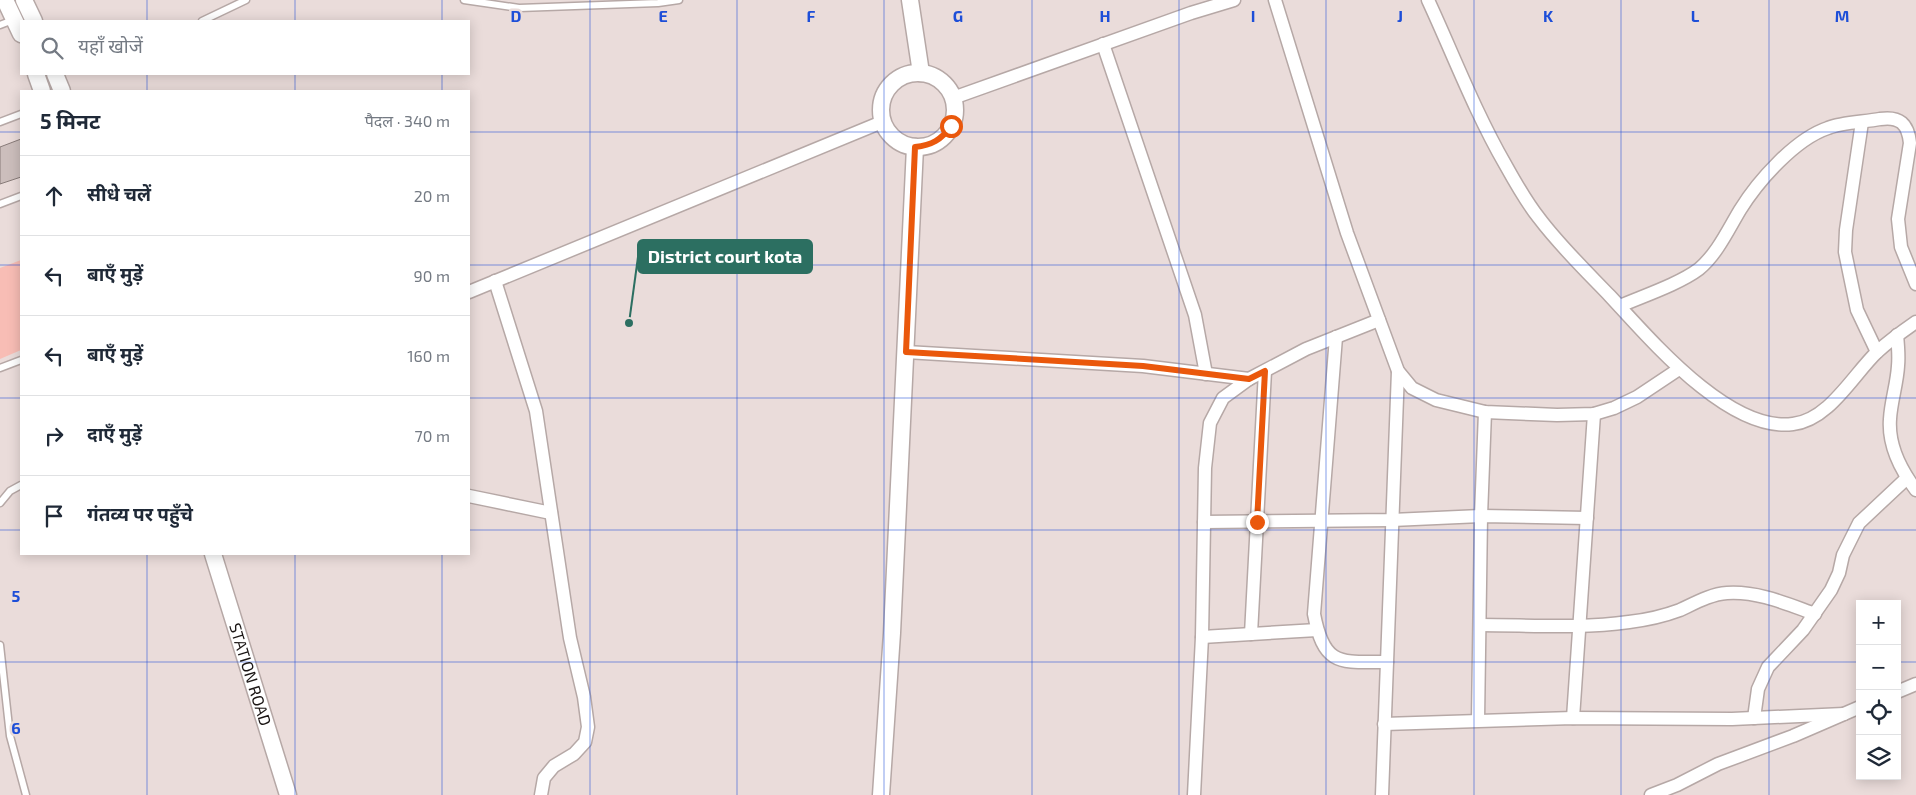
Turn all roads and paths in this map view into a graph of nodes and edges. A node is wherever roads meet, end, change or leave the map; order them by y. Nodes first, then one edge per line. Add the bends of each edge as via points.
1 (5, 0) edge
2 (24, 0) edge
3 (246, 0) edge
4 (464, 0) edge
5 (679, 0) edge
6 (910, 0) edge
7 (1234, 0) edge
8 (1275, 0) edge
9 (1428, 0) edge
10 (1189, 6) edge
11 (34, 20) edge
12 (204, 20) edge
13 (12, 26) edge
14 (1103, 44) junction
15 (920, 73) junction
16 (36, 75) edge
17 (55, 75) edge
18 (42, 90) edge
19 (62, 90) edge
20 (953, 98) junction
21 (20, 114) edge
22 (0, 122) edge
23 (882, 122) junction
24 (1862, 122) junction
25 (915, 147) junction
26 (20, 196) edge
27 (0, 204) edge
28 (495, 281) junction
29 (1916, 284) edge
30 (470, 292) edge
31 (1620, 306) junction
32 (1379, 320) junction
33 (1916, 322) edge
34 (1897, 335) junction
35 (1336, 337) junction
36 (906, 352) junction
37 (1877, 352) junction
38 (20, 360) edge
39 (0, 368) edge
40 (1679, 369) junction
41 (1265, 371) junction
42 (1398, 371) junction
43 (1206, 374) junction
44 (1249, 379) junction
45 (1485, 412) junction
46 (1594, 414) junction
47 (1907, 478) junction
48 (20, 486) edge
49 (1916, 490) edge
50 (470, 496) edge
51 (0, 504) edge
52 (551, 513) junction
53 (1481, 516) junction
54 (1587, 518) junction
55 (1322, 520) junction
56 (1392, 520) junction
57 (1204, 522) junction
58 (1257, 522) junction
59 (213, 555) edge
60 (1815, 614) junction
61 (1480, 624) junction
62 (1579, 626) junction
63 (1317, 630) junction
64 (1251, 634) junction
65 (1202, 637) junction
66 (0, 645) edge
67 (1387, 662) junction
68 (1916, 684) edge
69 (1901, 690) edge
70 (1856, 709) edge
71 (1844, 714) junction
72 (1573, 718) junction
73 (1754, 718) junction
74 (1478, 720) junction
75 (1384, 724) junction
76 (26, 795) edge
77 (288, 795) edge
78 (540, 795) edge
79 (881, 795) edge
80 (1194, 795) edge
81 (1382, 795) edge
82 (1651, 795) edge

1 - 13 street
2 - 11 street
3 - 12 lane
4 - 5 lane via 519,8
6 - 15 street
7 - 10 street
8 - 32 street via 1347,233
9 - 31 street via 1504,164 1539,218
10 - 14 street
14 - 20 street
14 - 43 street via 1195,315
15 - 20 street via 935,76 946,85
15 - 23 street via 906,74 884,94
16 - 18 street
17 - 19 street
20 - 25 street via 955,112 951,126 942,138 930,145
21 - 22 lane
23 - 25 street via 901,143
23 - 28 street
24 - 29 street via 1887,118 1902,121 1909,130 1910,143 1898,219 1902,247
24 - 31 street via 1828,128 1803,142 1770,169 1722,241 1699,268
24 - 37 street via 1845,252 1857,310
25 - 36 street
26 - 27 lane
28 - 30 street
28 - 52 street via 536,411
31 - 40 street
32 - 35 street
32 - 42 street
33 - 34 street
34 - 37 street
34 - 47 street via 1898,366 1890,434 1895,456
35 - 41 street
35 - 55 street
36 - 43 street via 1143,366
36 - 79 street
37 - 40 street via 1815,417 1794,424 1763,422 1737,410
38 - 39 lane
40 - 46 street via 1637,397
41 - 44 street
41 - 58 street
42 - 45 street via 1412,388 1436,400
42 - 56 street
43 - 44 street
44 - 57 street via 1223,398 1210,423
45 - 46 street
45 - 53 street
46 - 54 street
47 - 49 street
47 - 60 street via 1859,523 1842,555 1839,573 1831,590
48 - 51 lane via 10,491
50 - 52 street
52 - 78 street via 570,638 588,727 585,742 544,778
53 - 54 street
53 - 56 street
53 - 61 street
54 - 62 street
55 - 56 street
55 - 58 street
55 - 63 street via 1314,614
56 - 67 street
57 - 58 street
57 - 65 street
58 - 64 street
59 - 77 street, STATION ROAD
60 - 62 street via 1751,593 1725,593 1661,616
60 - 73 street via 1768,667 1758,689
61 - 62 street
61 - 74 street
62 - 72 street
63 - 64 street
63 - 67 street via 1325,647 1336,659
64 - 65 street
65 - 80 street
66 - 76 lane via 10,736
67 - 75 street
68 - 69 street
70 - 71 street
71 - 73 street
71 - 82 street via 1718,764
72 - 73 street
72 - 74 street
74 - 75 street
75 - 81 street

